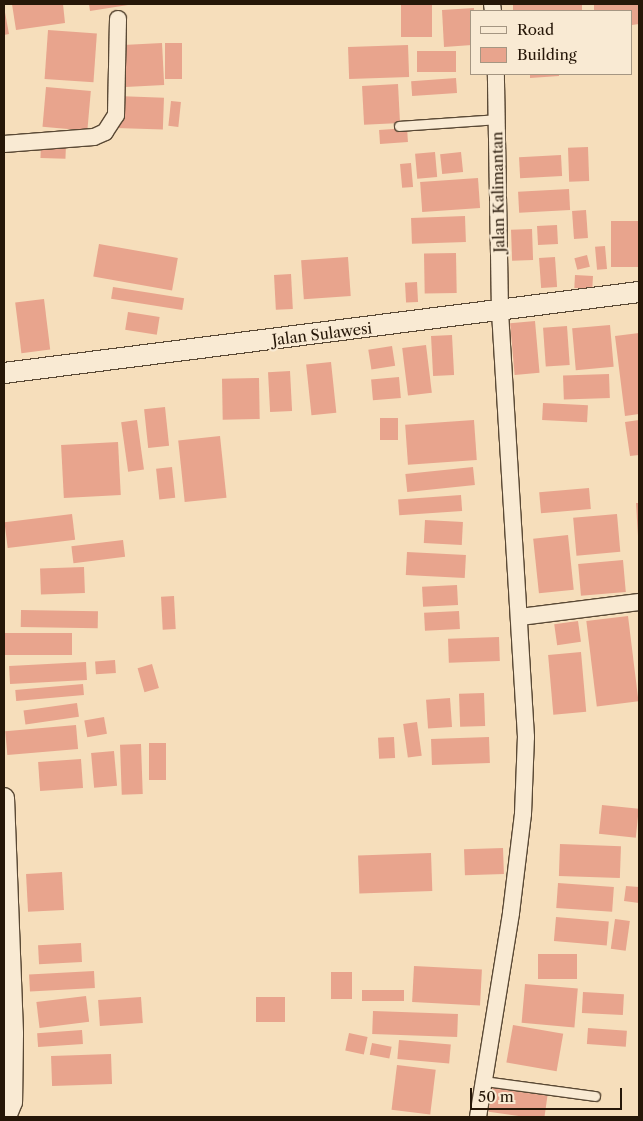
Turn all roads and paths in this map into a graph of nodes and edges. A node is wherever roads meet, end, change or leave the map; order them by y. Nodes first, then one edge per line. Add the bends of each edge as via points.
1 (118, 19) dead end
2 (496, 75) edge
3 (498, 119) junction
4 (399, 126) dead end
5 (4, 144) edge
6 (639, 292) edge
7 (500, 311) junction
8 (4, 373) edge
9 (639, 602) edge
10 (520, 617) junction
11 (4, 798) edge
12 (484, 1081) junction
13 (595, 1096) dead end
14 (6, 1117) edge
15 (478, 1117) edge

1 - 5 street via 116,115 105,132 94,137
2 - 3 street, Jalan Kalimantan
3 - 4 lane
3 - 7 street, Jalan Kalimantan
6 - 7 street, Jalan Sulawesi
7 - 8 street, Jalan Sulawesi
7 - 10 street, Jalan Kalimantan
9 - 10 street
10 - 12 street, Jalan Kalimantan via 526,737 524,814 512,913
11 - 14 street via 13,1034 12,1102
12 - 13 lane
12 - 15 street, Jalan Kalimantan

